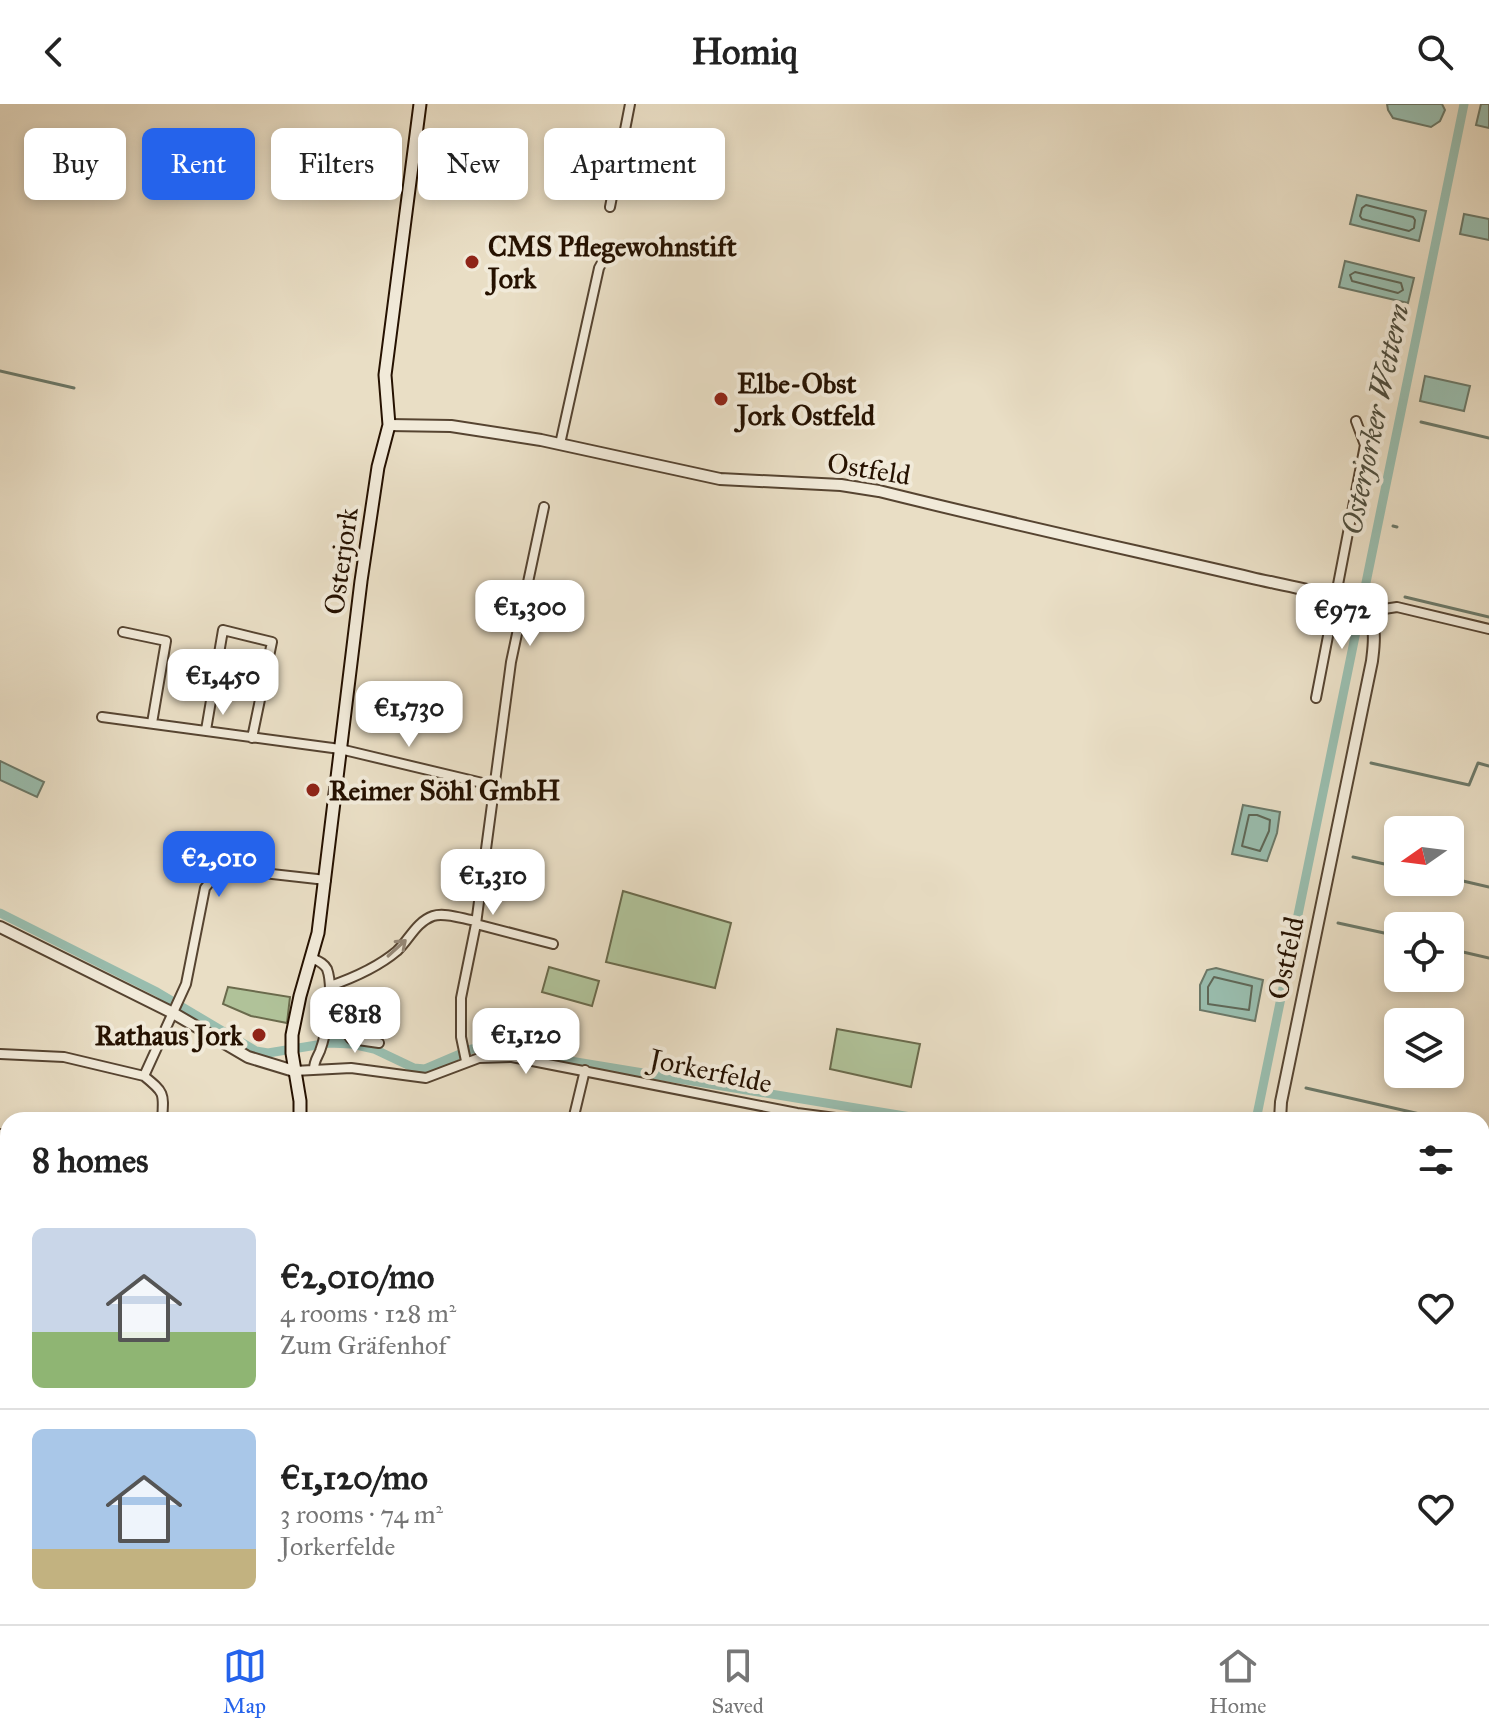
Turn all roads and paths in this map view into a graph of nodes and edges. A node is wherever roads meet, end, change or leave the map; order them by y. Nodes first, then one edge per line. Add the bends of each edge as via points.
1 (420, 104) edge
2 (630, 104) edge
3 (610, 207) dead end
4 (605, 257) dead end
5 (1356, 421) dead end
6 (389, 425) junction
7 (560, 444) junction
8 (544, 507) dead end
9 (1335, 599) junction
10 (1368, 616) junction
11 (1489, 629) edge
12 (123, 632) dead end
13 (1316, 698) dead end
14 (102, 717) dead end
15 (152, 723) junction
16 (206, 730) junction
17 (252, 738) junction
18 (340, 749) junction
19 (495, 786) junction
20 (326, 880) junction
21 (476, 922) junction
22 (0, 927) edge
23 (553, 944) dead end
24 (312, 958) junction
25 (330, 986) junction
26 (175, 1006) junction
27 (325, 1026) junction
28 (379, 1043) dead end
29 (0, 1054) edge
30 (465, 1060) junction
31 (314, 1069) junction
32 (585, 1070) junction
33 (294, 1071) junction
34 (144, 1076) junction
35 (163, 1112) edge
36 (299, 1112) edge
37 (575, 1112) edge
38 (792, 1112) edge
39 (1280, 1112) edge

1 - 6 main road, Osterjork via 385,375
2 - 3 street
4 - 7 street
5 - 9 street via 1365,445
6 - 7 street, Ostfeld via 451,426
6 - 18 main road, Osterjork via 378,467
7 - 9 street, Ostfeld via 720,479 879,491
8 - 19 street via 511,662
9 - 10 street, Ostfeld
9 - 13 street
10 - 11 street via 1397,607
10 - 39 street, Ostfeld via 1375,636 1372,661
12 - 15 street via 166,641
14 - 15 street
15 - 16 street
16 - 17 street
16 - 17 street via 223,630 272,642
17 - 18 street
18 - 19 street
18 - 20 main road, Osterjork
19 - 21 street
20 - 24 main road, Osterjork
20 - 26 street via 227,869 214,877 205,888 188,978
21 - 23 street
25 -> 21 street via 396,952 430,917
21 - 30 street via 461,998
22 - 26 street
24 - 25 street via 326,968
24 - 33 main road, Osterjork via 291,1050
25 - 27 street
26 - 33 street via 248,1057
26 - 34 street
27 - 28 street via 345,1031 351,1039
27 - 31 street
29 - 34 street via 64,1057
30 - 31 street, Jorkerfelde via 426,1078 362,1068
30 - 32 street, Jorkerfelde via 512,1057
31 - 33 street, Jorkerfelde
32 - 37 street
32 - 38 street, Jorkerfelde
33 - 36 main road, Osterjork
34 - 35 street via 161,1089

